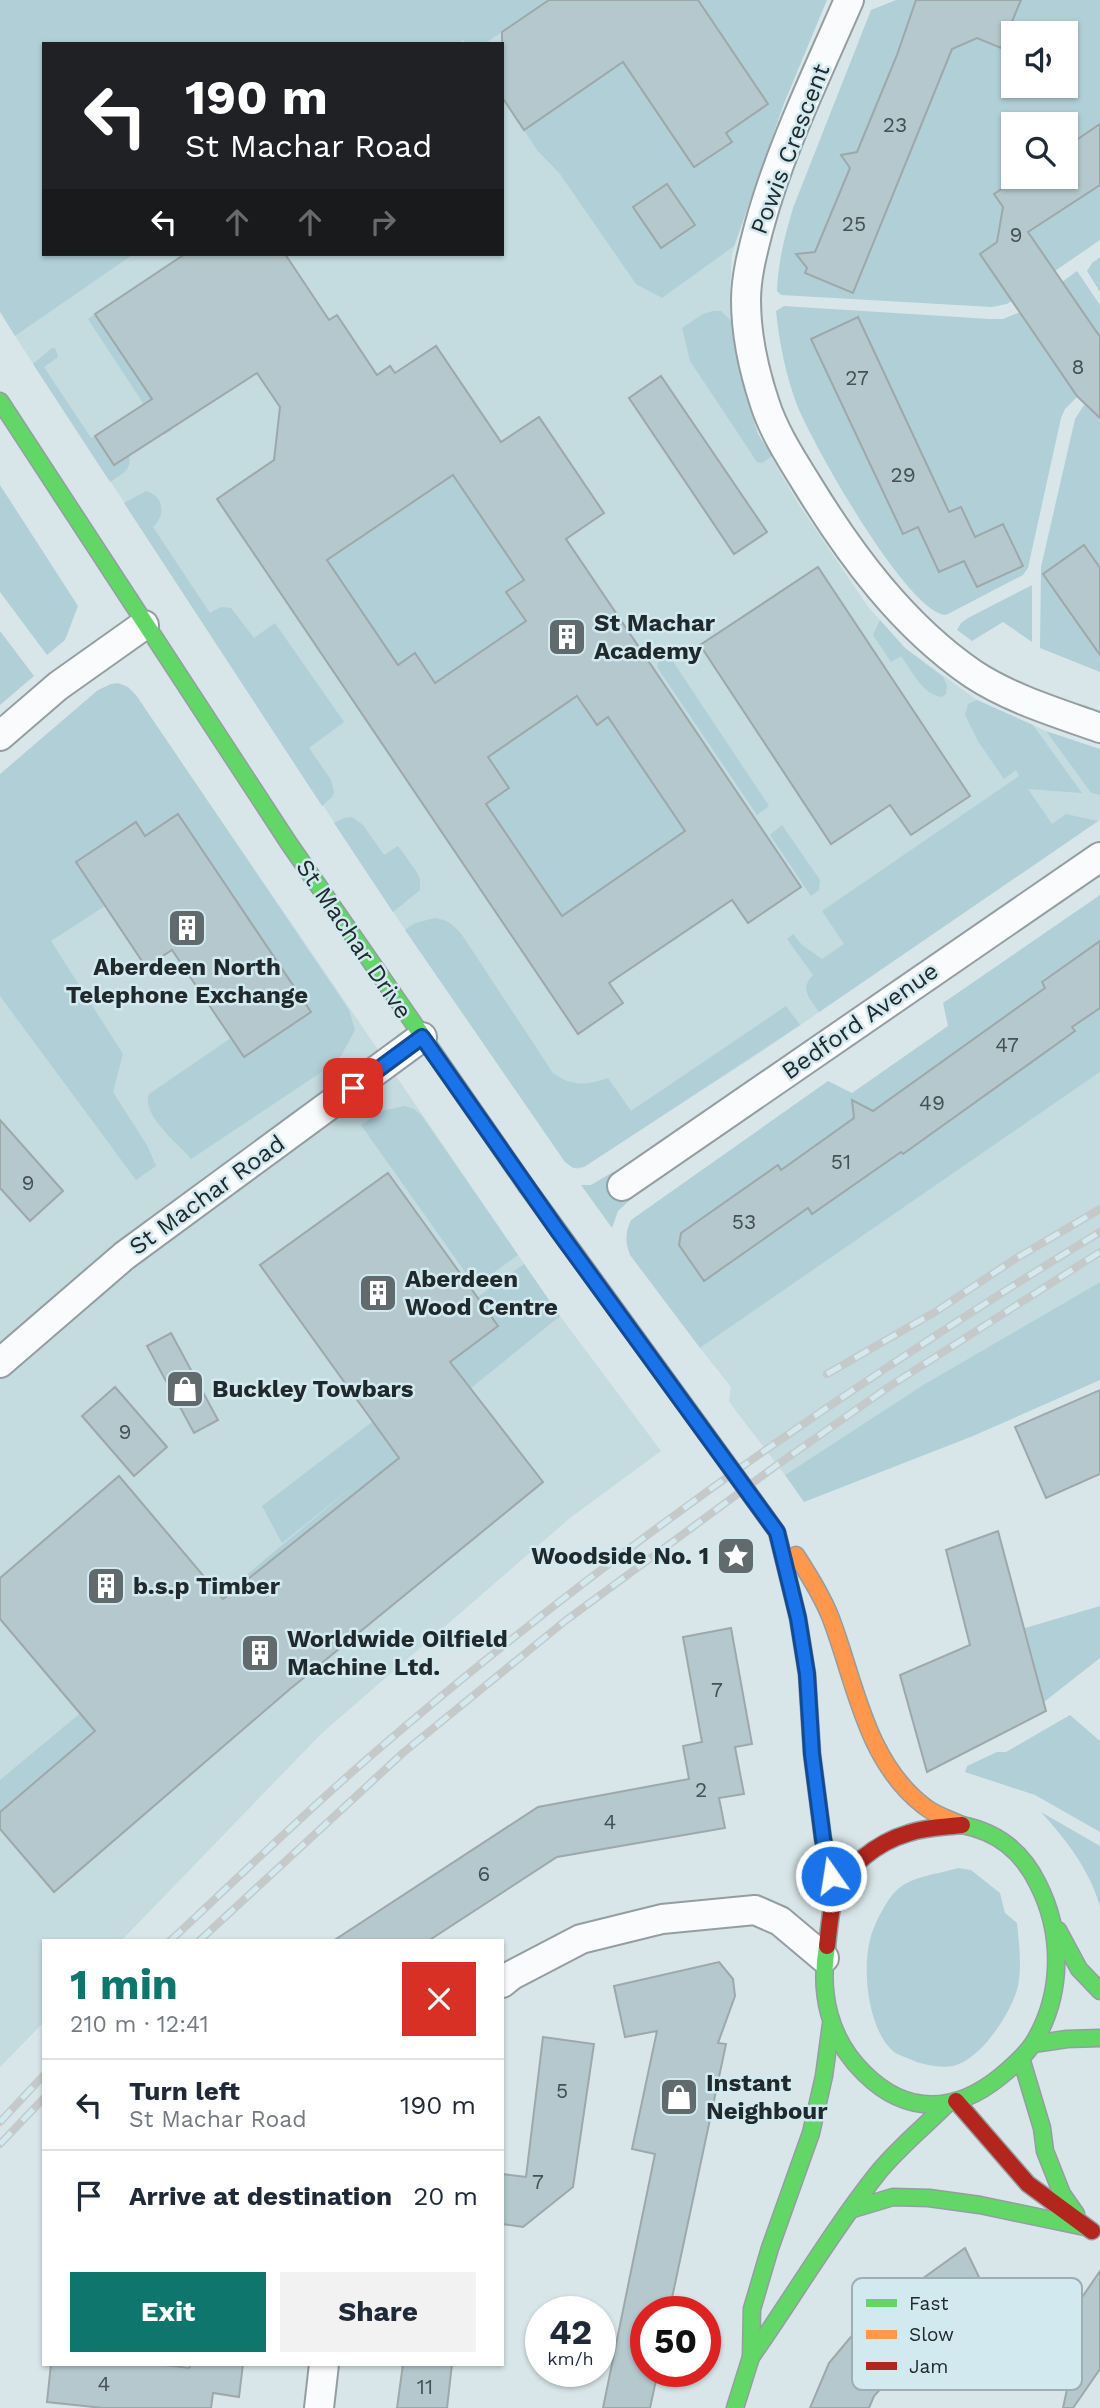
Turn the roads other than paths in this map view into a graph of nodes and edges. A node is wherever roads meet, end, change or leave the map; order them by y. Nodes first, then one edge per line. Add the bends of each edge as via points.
1 (849, 0) edge
2 (0, 401) edge
3 (144, 625) junction
4 (1100, 728) edge
5 (0, 736) edge
6 (1100, 857) edge
7 (422, 1037) junction
8 (622, 1186) dead end
9 (0, 1363) edge
10 (777, 1532) junction
11 (962, 1825) junction
12 (836, 1895) junction
13 (1054, 1922) junction
14 (824, 1958) junction
15 (504, 1981) edge
16 (1100, 1991) edge
17 (831, 2024) junction
18 (1100, 2038) edge
19 (1033, 2044) junction
20 (1021, 2057) junction
21 (951, 2103) junction
22 (853, 2209) junction
23 (1093, 2231) edge
24 (751, 2357) junction
25 (324, 2366) edge
26 (319, 2408) edge
27 (735, 2408) edge

1 - 4 street, Powis Crescent via 783,155 753,251 746,299 751,348 765,405 785,449 861,563 936,647 976,676 1017,697
2 - 3 main road, St Machar Drive
3 - 5 street via 58,686
3 - 7 main road, St Machar Drive
6 - 8 street, Bedford Avenue
7 - 9 street, St Machar Road via 124,1256
7 - 10 main road, St Machar Drive, bridge
10 - 11 main road, St Machar Drive via 809,1571 838,1640 863,1719 882,1758 921,1804
10 - 12 main road, St Machar Drive via 798,1618 823,1839
11 - 12 main road via 908,1833 876,1848 852,1870
11 - 13 main road, St Machar Drive via 1001,1838 1021,1854 1046,1897
12 - 14 main road
13 - 16 main road via 1079,1969
13 - 19 main road via 1056,1982
14 - 15 street via 780,1921 755,1910 662,1919 581,1939
14 - 17 main road
17 - 21 main road via 846,2055 864,2076 890,2094 919,2103
17 - 24 main road via 811,2133 752,2309
18 - 19 main road
19 - 20 main road
20 - 21 main road via 981,2092
20 - 23 main road via 1053,2174 1062,2194
21 - 22 main road via 879,2172
21 - 23 main road via 1028,2184
22 - 23 main road via 893,2197 929,2198
22 - 24 main road
24 - 27 main road
25 - 26 street

